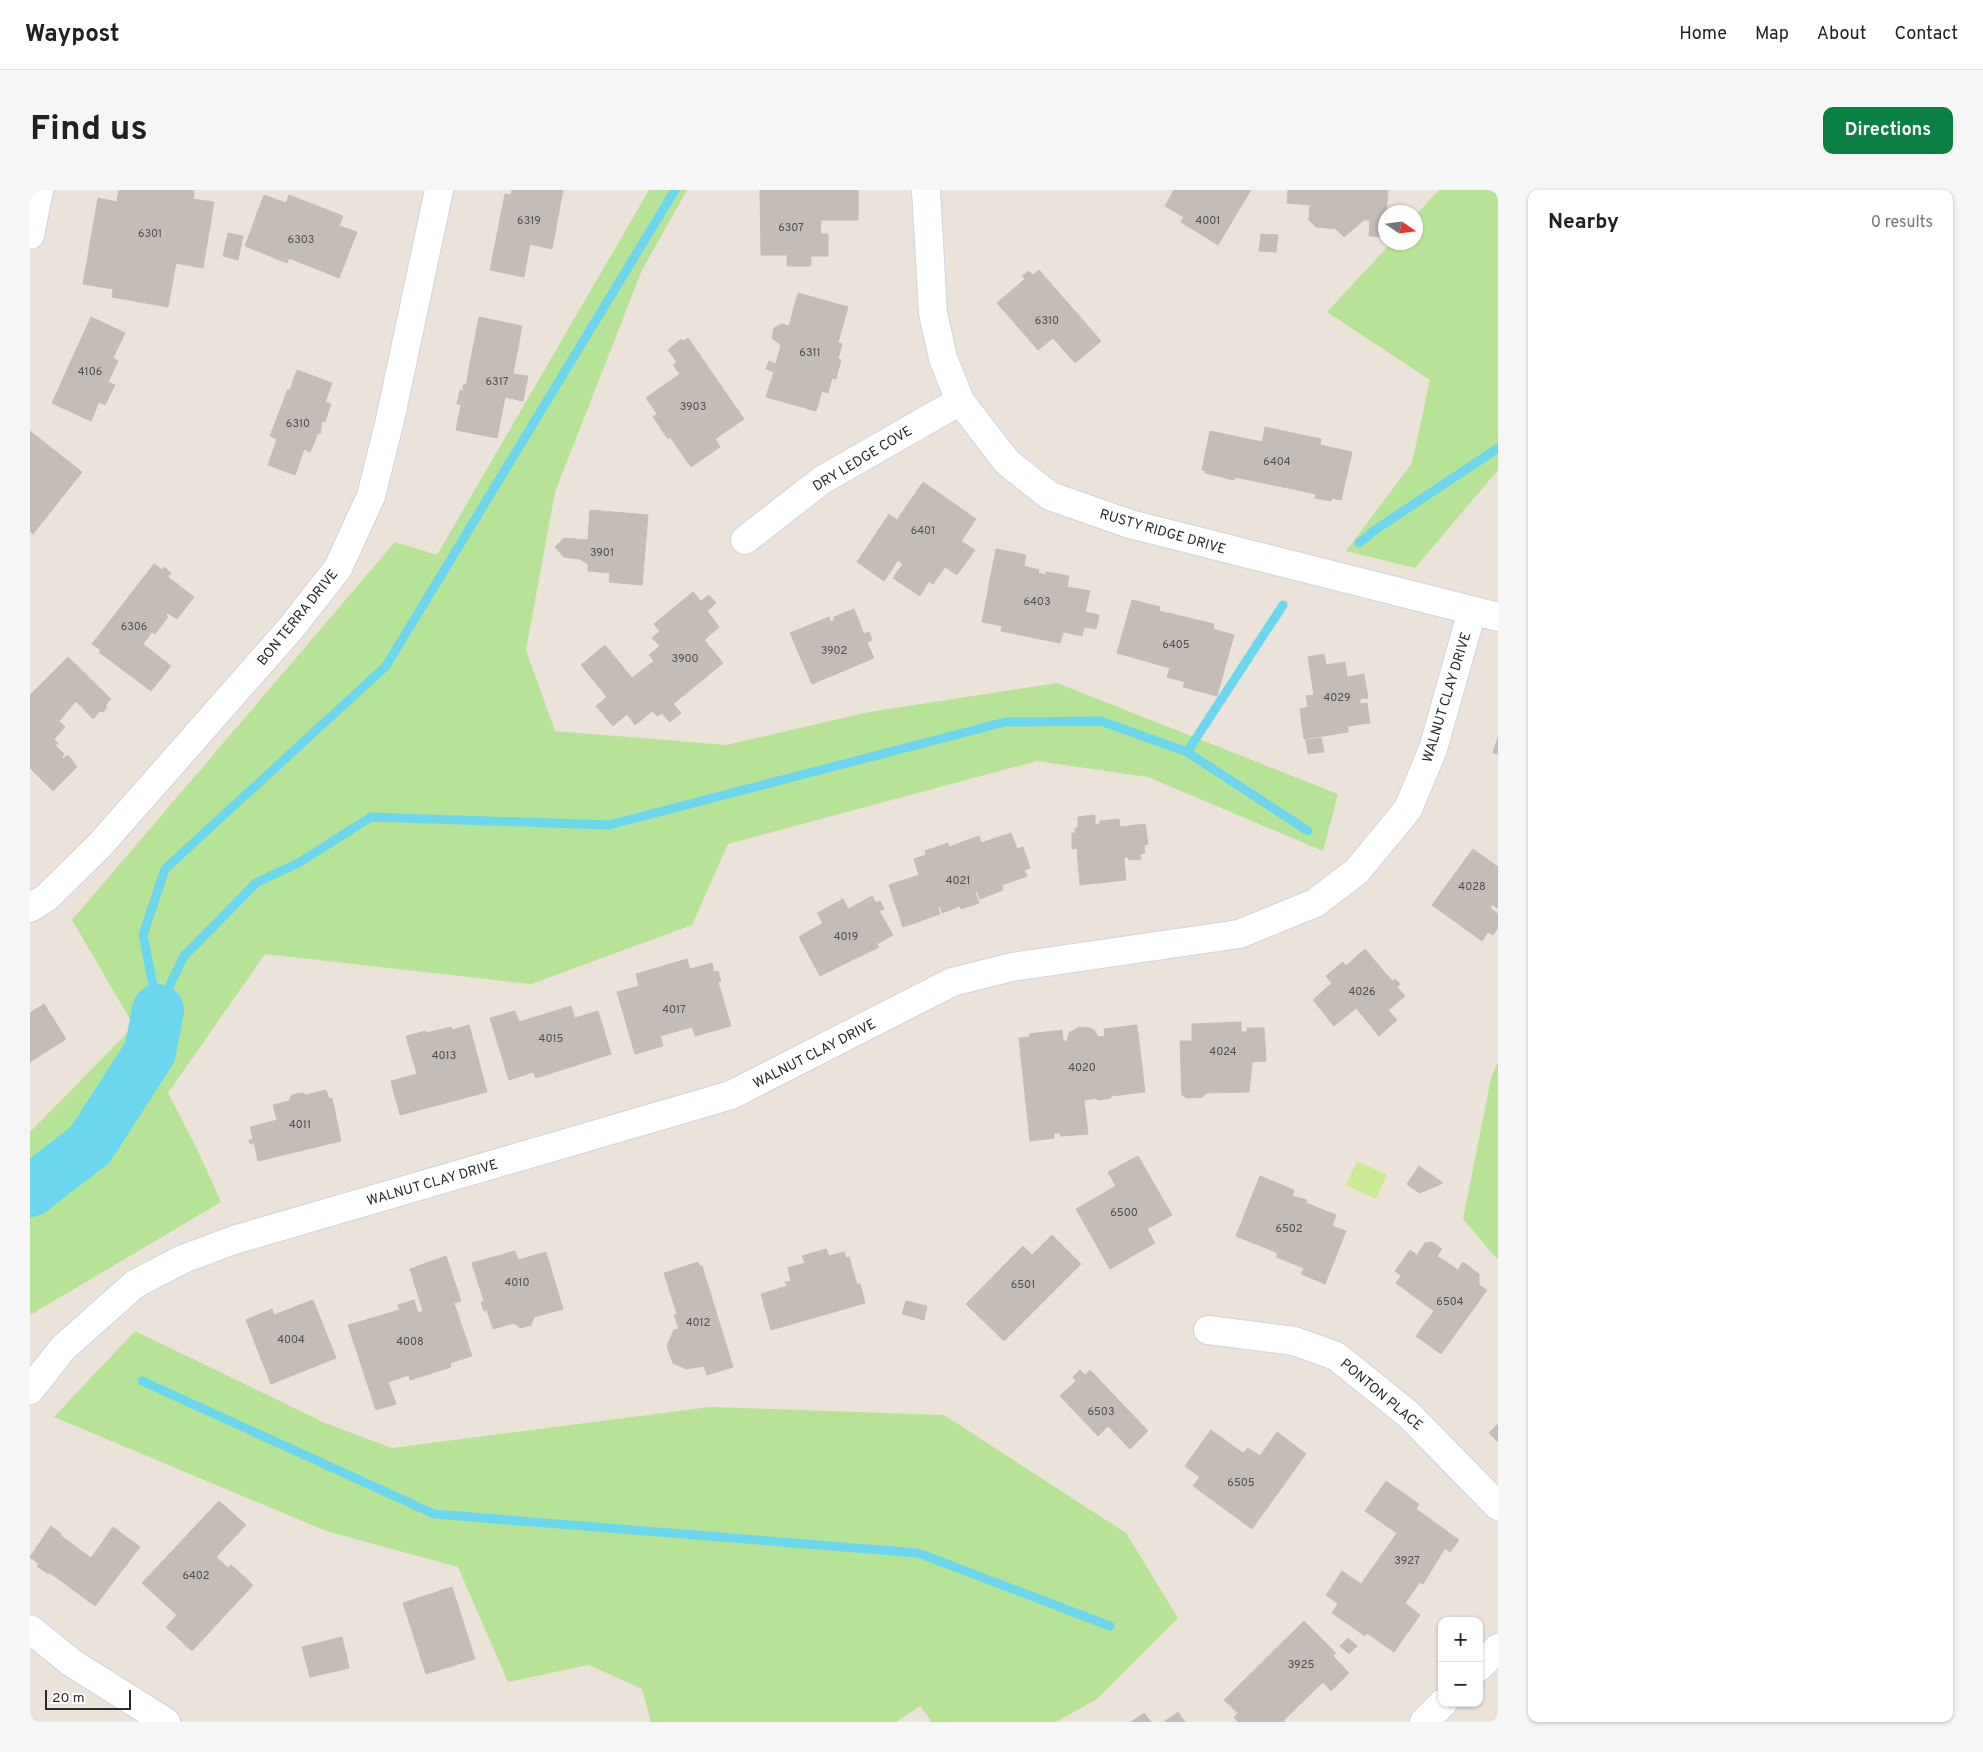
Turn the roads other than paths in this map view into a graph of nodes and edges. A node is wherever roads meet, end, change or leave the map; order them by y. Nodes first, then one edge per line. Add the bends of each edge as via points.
1 (39, 190) edge
2 (439, 190) edge
3 (926, 190) edge
4 (30, 235) edge
5 (960, 401) junction
6 (745, 540) dead end
7 (1472, 611) junction
8 (1498, 616) edge
9 (30, 908) edge
10 (1208, 1330) dead end
11 (30, 1390) edge
12 (1498, 1506) edge
13 (30, 1628) edge
14 (1498, 1648) edge
15 (1483, 1663) edge
16 (1438, 1707) edge
17 (166, 1722) edge
18 (1424, 1722) edge

1 - 4 street
2 - 9 street, BON TERRA DRIVE via 371,496 338,568 291,628 100,845 46,898
3 - 5 street, RUSTY RIDGE DRIVE via 933,313 944,358
5 - 6 street, DRY LEDGE COVE via 822,480
5 - 7 street, RUSTY RIDGE DRIVE via 1007,462 1050,496 1130,524
7 - 8 street, RUSTY RIDGE DRIVE
7 - 11 street, WALNUT CLAY DRIVE via 1433,749 1408,809 1357,871 1315,903 1239,934 1012,967 952,982 731,1095 244,1237 183,1259 135,1284 63,1348
10 - 12 street, PONTON PLACE via 1294,1341 1336,1356 1408,1414
13 - 17 street via 72,1663
14 - 15 street
16 - 18 street

